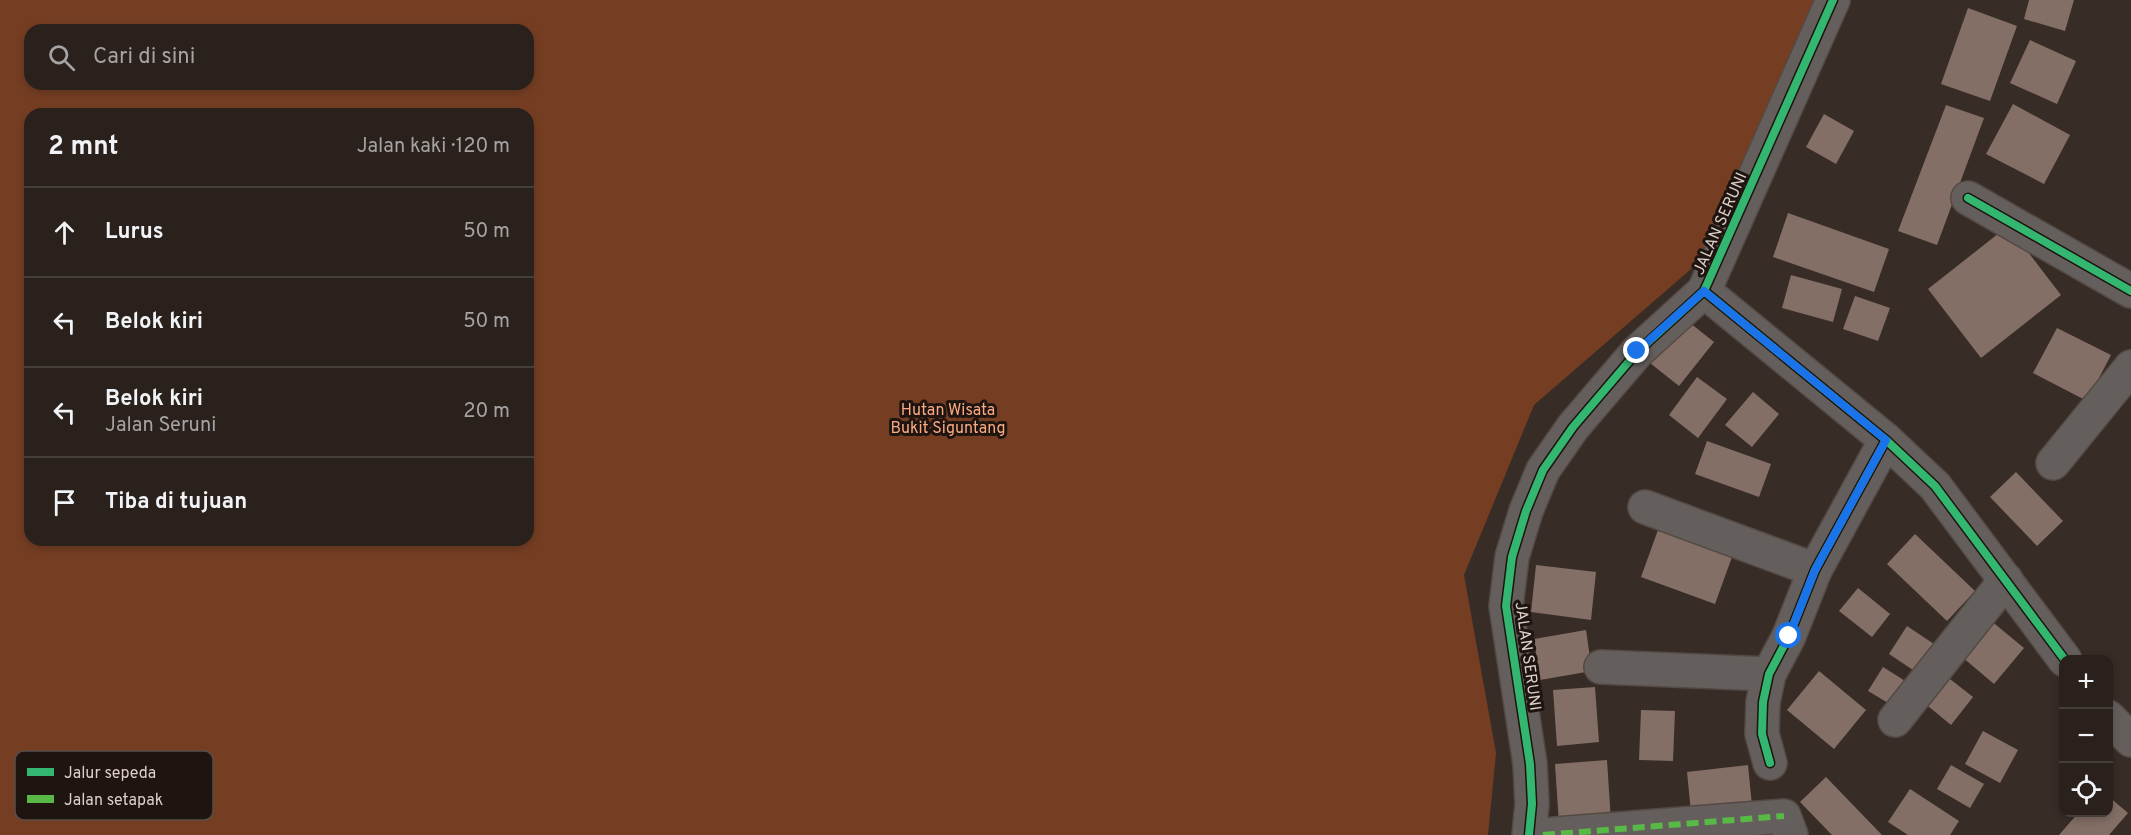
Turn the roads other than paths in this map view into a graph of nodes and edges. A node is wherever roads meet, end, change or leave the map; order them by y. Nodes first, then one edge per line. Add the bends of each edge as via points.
1 (1833, 0) edge
2 (1968, 198) dead end
3 (2128, 279) edge
4 (1704, 291) junction
5 (2131, 367) edge
6 (1886, 440) junction
7 (2053, 463) dead end
8 (1645, 507) dead end
9 (1815, 570) junction
10 (2006, 580) junction
11 (2061, 655) edge
12 (1600, 667) dead end
13 (1769, 674) junction
14 (1895, 720) dead end
15 (2113, 721) edge
16 (2131, 740) edge
17 (1770, 763) dead end
18 (1787, 826) edge
19 (1529, 835) edge
20 (1543, 835) edge

1 - 4 street, JALAN SERUNI
2 - 3 street
4 - 6 street
4 - 19 street, JALAN SERUNI via 1637,351 1573,427 1544,470 1526,511 1512,558 1506,606 1530,764
5 - 7 street
6 - 9 street
6 - 10 street via 1935,486
8 - 9 street
9 - 13 street
10 - 11 street
10 - 14 street
12 - 13 street
13 - 17 street via 1762,734
15 - 16 street
18 - 20 street

